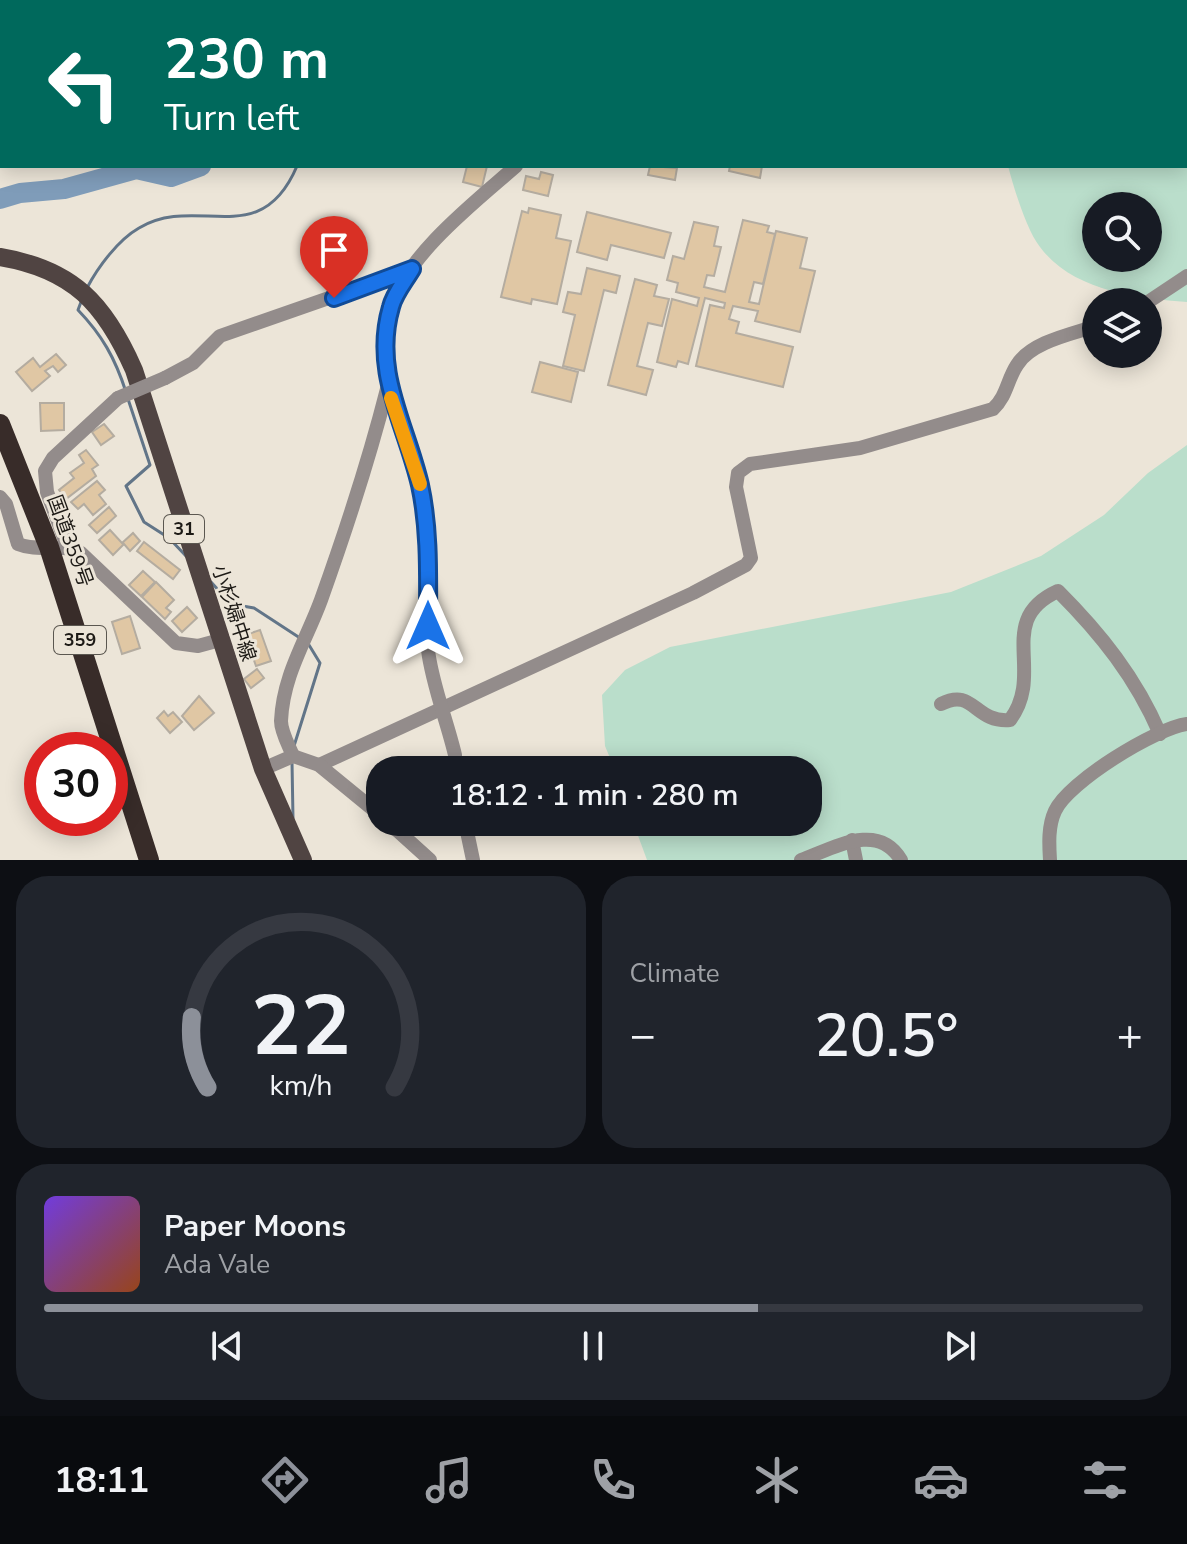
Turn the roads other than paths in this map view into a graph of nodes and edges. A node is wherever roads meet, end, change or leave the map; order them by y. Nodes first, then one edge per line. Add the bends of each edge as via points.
1 (514, 168) edge
2 (0, 257) edge
3 (412, 269) junction
4 (1187, 276) edge
5 (1162, 293) edge
6 (1082, 332) edge
7 (388, 386) junction
8 (0, 424) edge
9 (0, 497) edge
10 (58, 547) junction
11 (220, 640) junction
12 (941, 704) dead end
13 (444, 708) junction
14 (1187, 724) edge
15 (1160, 734) junction
16 (293, 756) junction
17 (453, 756) edge
18 (319, 765) junction
19 (263, 769) junction
20 (366, 804) edge
21 (403, 836) edge
22 (468, 836) edge
23 (852, 840) junction
24 (149, 860) edge
25 (303, 860) edge
26 (430, 860) edge
27 (473, 860) edge
28 (801, 860) edge
29 (856, 860) edge
30 (901, 860) edge
31 (1050, 860) edge

1 - 3 street via 453,222
2 - 11 main road, 小杉婦中線 / 31 via 76,285 118,334 143,395
3 - 7 street via 391,305 384,354
3 - 10 street, bridge via 220,336 193,363 118,398 45,471
4 - 5 street
6 - 13 street via 1029,353 993,409 860,448 750,464 738,473 736,487 751,558 746,565
7 - 13 street via 420,486 427,535 428,651
7 - 16 street via 348,524 285,694 280,725
8 - 10 highway, 国道359号 / 359
9 - 10 street via 18,544 33,550
10 - 11 street via 81,553 176,643 198,646
10 - 24 highway, 国道359号 / 359
11 - 19 main road, 小杉婦中線 / 31
12 - 15 street via 967,700 987,718 1010,720 1020,708 1026,680 1027,614 1058,591 1123,666
13 - 17 street
13 - 18 street
14 - 15 street
15 - 31 street via 1067,795 1054,812
16 - 18 street
16 - 19 street
18 - 20 street
19 - 25 main road, 小杉婦中線 / 31
21 - 26 street
22 - 27 street
23 - 28 street
23 - 29 street
23 - 30 street via 877,838

